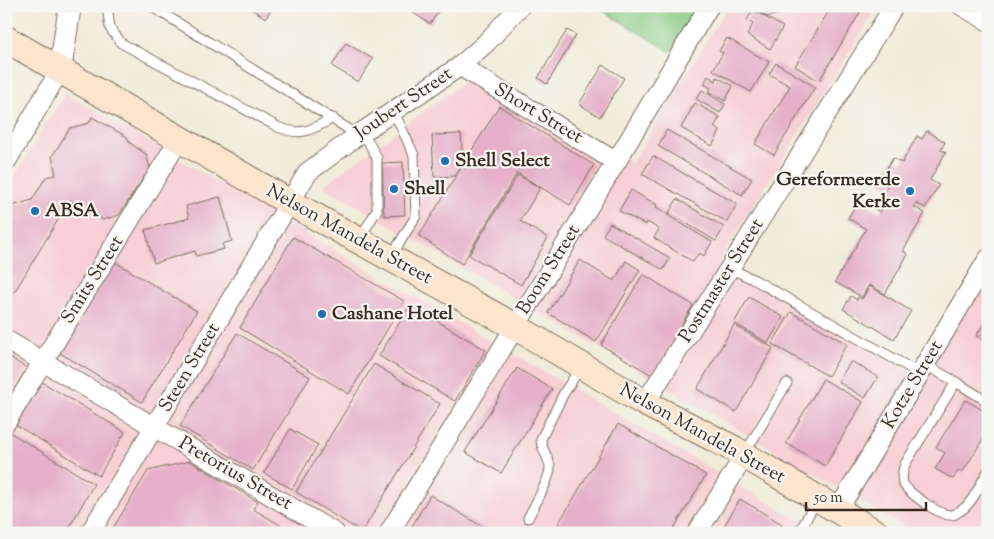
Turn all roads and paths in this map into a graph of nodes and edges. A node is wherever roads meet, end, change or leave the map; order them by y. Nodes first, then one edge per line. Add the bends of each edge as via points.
1 (70, 6) edge
2 (107, 6) edge
3 (151, 6) edge
4 (520, 6) edge
5 (709, 6) edge
6 (894, 6) edge
7 (962, 6) edge
8 (988, 21) edge
9 (6, 39) edge
10 (460, 66) junction
11 (60, 70) junction
12 (394, 112) junction
13 (333, 118) junction
14 (360, 133) junction
15 (180, 138) junction
16 (6, 162) edge
17 (616, 162) junction
18 (289, 202) junction
19 (358, 241) junction
20 (391, 258) junction
21 (988, 259) edge
22 (729, 268) junction
23 (514, 326) junction
24 (6, 340) edge
25 (43, 362) junction
26 (581, 366) junction
27 (922, 369) junction
28 (956, 382) junction
29 (787, 383) dead end
30 (988, 402) edge
31 (645, 403) junction
32 (6, 422) edge
33 (154, 427) junction
34 (744, 456) junction
35 (988, 471) edge
36 (828, 504) junction
37 (528, 518) dead end
38 (90, 533) edge
39 (335, 533) edge
40 (389, 533) edge
41 (697, 533) edge
42 (799, 533) edge
43 (876, 533) edge

1 - 11 street
2 - 13 lane via 110,28 121,43 278,127 300,133
3 - 13 lane
4 - 10 street, Joubert Street
5 - 17 street, Boom Street
6 - 22 street, Postmaster Street
7 - 8 street
9 - 11 main road, Nelson Mandela Street
10 - 12 street, Joubert Street
10 - 17 street, Short Street
11 - 15 main road, Nelson Mandela Street
11 - 16 street
12 - 14 street, Joubert Street
12 - 20 lane via 414,155 416,216
13 - 14 lane
14 - 18 street, Joubert Street via 308,172
14 - 19 lane via 377,158 377,210
15 - 18 main road, Nelson Mandela Street
15 - 25 street, Smits Street
17 - 23 street, Boom Street
18 - 19 main road, Nelson Mandela Street
18 - 33 street, Steen Street
19 - 20 main road, Nelson Mandela Street
20 - 23 main road, Nelson Mandela Street
21 - 27 street, Kotze Street
22 - 27 lane
22 - 31 street, Postmaster Street
23 - 26 main road, Nelson Mandela Street
23 - 40 street, Boom Street
24 - 25 street, Pretorius Street
25 - 32 street, Smits Street
25 - 33 street, Pretorius Street
26 - 31 main road, Nelson Mandela Street
26 - 37 lane via 540,439 550,473
27 - 28 lane
27 - 36 street, Kotze Street
28 - 30 lane
28 - 35 lane via 905,464 901,476 904,485 941,513 950,515 970,501
29 - 34 lane
31 - 34 main road, Nelson Mandela Street
33 - 38 street, Steen Street
33 - 39 street, Pretorius Street
34 - 36 main road, Nelson Mandela Street
34 - 41 street
36 - 42 lane
36 - 43 main road, Nelson Mandela Street

